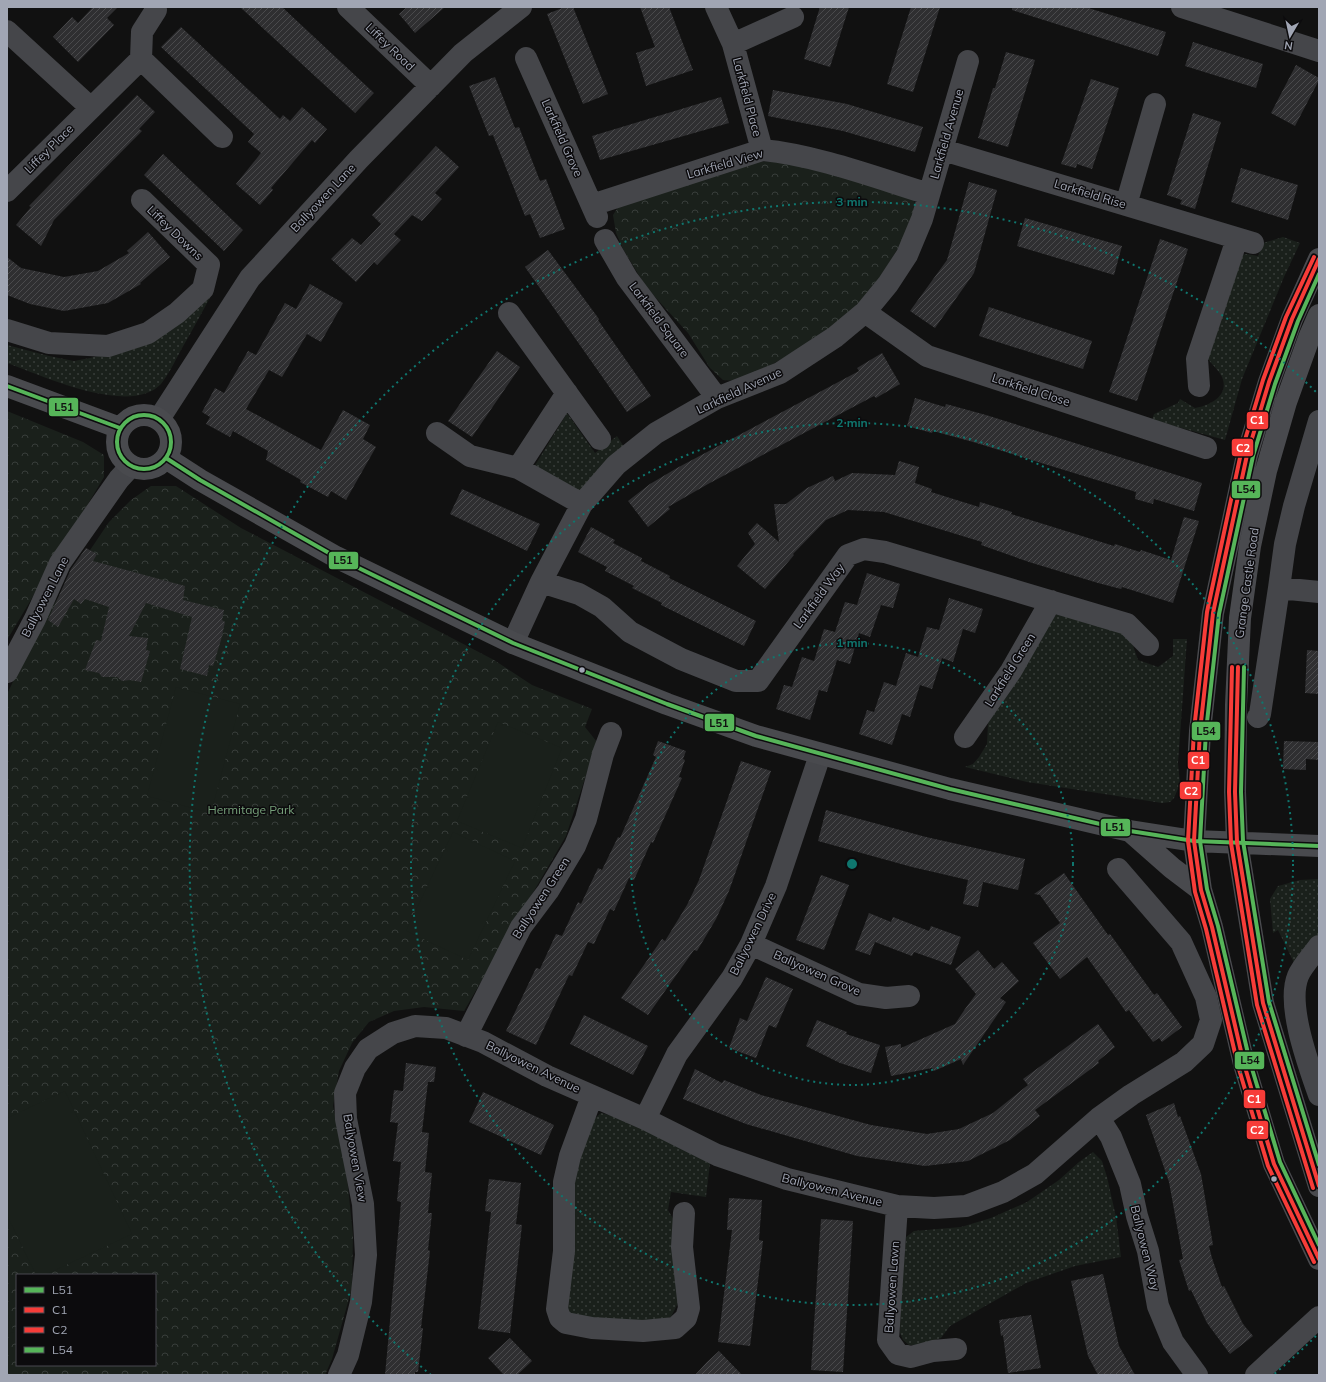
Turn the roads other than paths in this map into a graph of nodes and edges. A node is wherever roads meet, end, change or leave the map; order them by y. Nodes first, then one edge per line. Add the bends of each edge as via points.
1 (348, 7) edge
2 (522, 7) edge
3 (716, 7) edge
4 (1182, 7) edge
5 (156, 10) dead end
6 (1211, 11) edge
7 (793, 17) dead end
8 (7, 31) edge
9 (733, 44) junction
10 (1319, 51) edge
11 (526, 58) dead end
12 (141, 59) junction
13 (968, 61) dead end
14 (431, 86) junction
15 (91, 108) junction
16 (1154, 109) dead end
17 (222, 137) dead end
18 (762, 150) junction
19 (943, 150) junction
20 (7, 191) edge
21 (929, 194) junction
22 (142, 200) dead end
23 (1126, 205) junction
24 (594, 211) joint
25 (605, 240) dead end
26 (1319, 259) edge
27 (865, 312) junction
28 (509, 313) dead end
29 (1319, 315) edge
30 (7, 330) edge
31 (7, 386) edge
32 (1199, 386) dead end
33 (567, 393) junction
34 (717, 398) junction
35 (159, 419) junction
36 (1319, 420) edge
37 (120, 428) junction
38 (438, 433) dead end
39 (600, 439) dead end
40 (1206, 448) dead end
41 (166, 458) junction
42 (131, 466) junction
43 (518, 468) junction
44 (582, 504) junction
45 (541, 582) junction
46 (1279, 588) junction
47 (1319, 592) edge
48 (1051, 602) junction
49 (513, 643) junction
50 (1148, 645) dead end
51 (7, 672) edge
52 (1258, 717) dead end
53 (611, 733) dead end
54 (966, 737) dead end
55 (820, 755) junction
56 (1130, 831) junction
57 (1194, 841) junction
58 (1238, 842) junction
59 (1319, 846) edge
60 (1319, 858) edge
61 (1118, 869) dead end
62 (1242, 873) junction
63 (1201, 890) junction
64 (751, 944) junction
65 (1319, 946) edge
66 (909, 996) dead end
67 (466, 1036) junction
68 (1319, 1095) edge
69 (592, 1096) junction
70 (1099, 1118) junction
71 (645, 1119) junction
72 (1319, 1186) edge
73 (898, 1206) junction
74 (684, 1213) dead end
75 (1319, 1259) edge
76 (1319, 1317) edge
77 (956, 1349) dead end
78 (339, 1375) edge
79 (1197, 1375) edge
80 (1256, 1375) edge

1 - 14 street, Liffey Road
2 - 14 street, Ballyowen Lane via 463,52
3 - 9 street, Larkfield Place
4 - 6 street
5 - 12 street via 142,32
6 - 10 street
7 - 9 street, Larkfield Place
8 - 15 street
9 - 18 street, Larkfield Place
11 - 24 street, Larkfield Grove
12 - 15 street, Liffey Place
12 - 17 street
13 - 19 street, Larkfield Avenue
14 - 35 street, Ballyowen Lane via 359,159 250,278
15 - 20 street, Liffey Place
16 - 23 street
18 - 21 street, Larkfield View via 860,172
18 - 24 street, Larkfield View
19 - 21 street, Larkfield Avenue
19 - 23 street, Larkfield Rise
21 - 27 street, Larkfield Avenue via 907,255
22 - 30 street, Liffey Downs via 208,265 203,289 177,313 148,334 108,346 49,343
23 - 32 street, Larkfield Rise via 1245,241 1197,359
25 - 34 street, Larkfield Square via 627,278
26 - 57 main road, Grange Castle Road via 1292,319 1269,382 1247,455 1216,598 1200,731
27 - 34 street, Larkfield Avenue via 835,337 780,373
27 - 40 street, Larkfield Close via 932,357
28 - 33 street
29 - 58 main road, Grange Castle Road via 1284,409 1266,471 1250,546 1240,618 1236,705 1235,792
31 - 37 main road
33 - 39 street
33 - 43 street
34 - 44 street, Larkfield Avenue via 656,433 616,465
35 - 37 main road via 142,414 125,422
35 - 41 main road via 165,425 171,441
36 - 46 street via 1294,506 1285,544
37 - 42 main road via 117,437 119,454
38 - 43 street via 470,456
41 - 42 main road via 161,464 146,469
41 - 49 main road via 336,558
42 - 51 street, Ballyowen Lane via 119,479 60,563
43 - 44 street
44 - 45 street, Larkfield Avenue
45 - 48 street, Larkfield Way via 579,594 602,607 630,632 681,659 736,681 758,681 848,555 864,548
45 - 49 street, Larkfield Avenue
46 - 47 street
46 - 52 street
48 - 50 street, Larkfield Way via 1127,624
48 - 54 street, Larkfield Green via 1011,671
49 - 55 main road via 645,696 733,728
53 - 67 street, Ballyowen Green via 575,846 548,891 521,927
55 - 56 main road via 950,789
55 - 64 street, Ballyowen Drive via 776,886
56 - 57 main road
56 - 63 main road
57 - 58 main road
57 - 63 main road, Grange Castle Road
58 - 59 main road
58 - 62 main road, Grange Castle Road
60 - 62 main road via 1252,858
61 - 70 street, Ballyowen Avenue via 1181,942 1206,997 1211,1020 1203,1044 1184,1062
62 - 72 main road, Grange Castle Road via 1263,1003
63 - 75 main road, Grange Castle Road via 1244,1064 1274,1164
64 - 66 street, Ballyowen Grove via 859,994 886,998
64 - 71 street, Ballyowen Drive via 732,978 677,1054
65 - 68 street via 1298,974 1293,994 1297,1021
67 - 69 street, Ballyowen Avenue
67 - 78 street, Ballyowen View via 446,1028 415,1026 393,1033 368,1049 355,1068 345,1094 346,1119 364,1204 366,1255 361,1302 348,1355
69 - 71 street, Ballyowen Avenue
69 - 74 street via 570,1156 564,1182 564,1251 557,1309 560,1318 566,1323 592,1328 643,1331 675,1328 686,1318 689,1308 682,1247
70 - 73 street, Ballyowen Avenue via 1035,1174 1003,1192 966,1206
70 - 79 street, Ballyowen Way via 1111,1136 1130,1184 1148,1250 1158,1306 1173,1342
71 - 73 street, Ballyowen Avenue via 724,1158 787,1179
73 - 77 street, Ballyowen Lawn via 888,1340 898,1354 911,1357 933,1351
76 - 80 street

